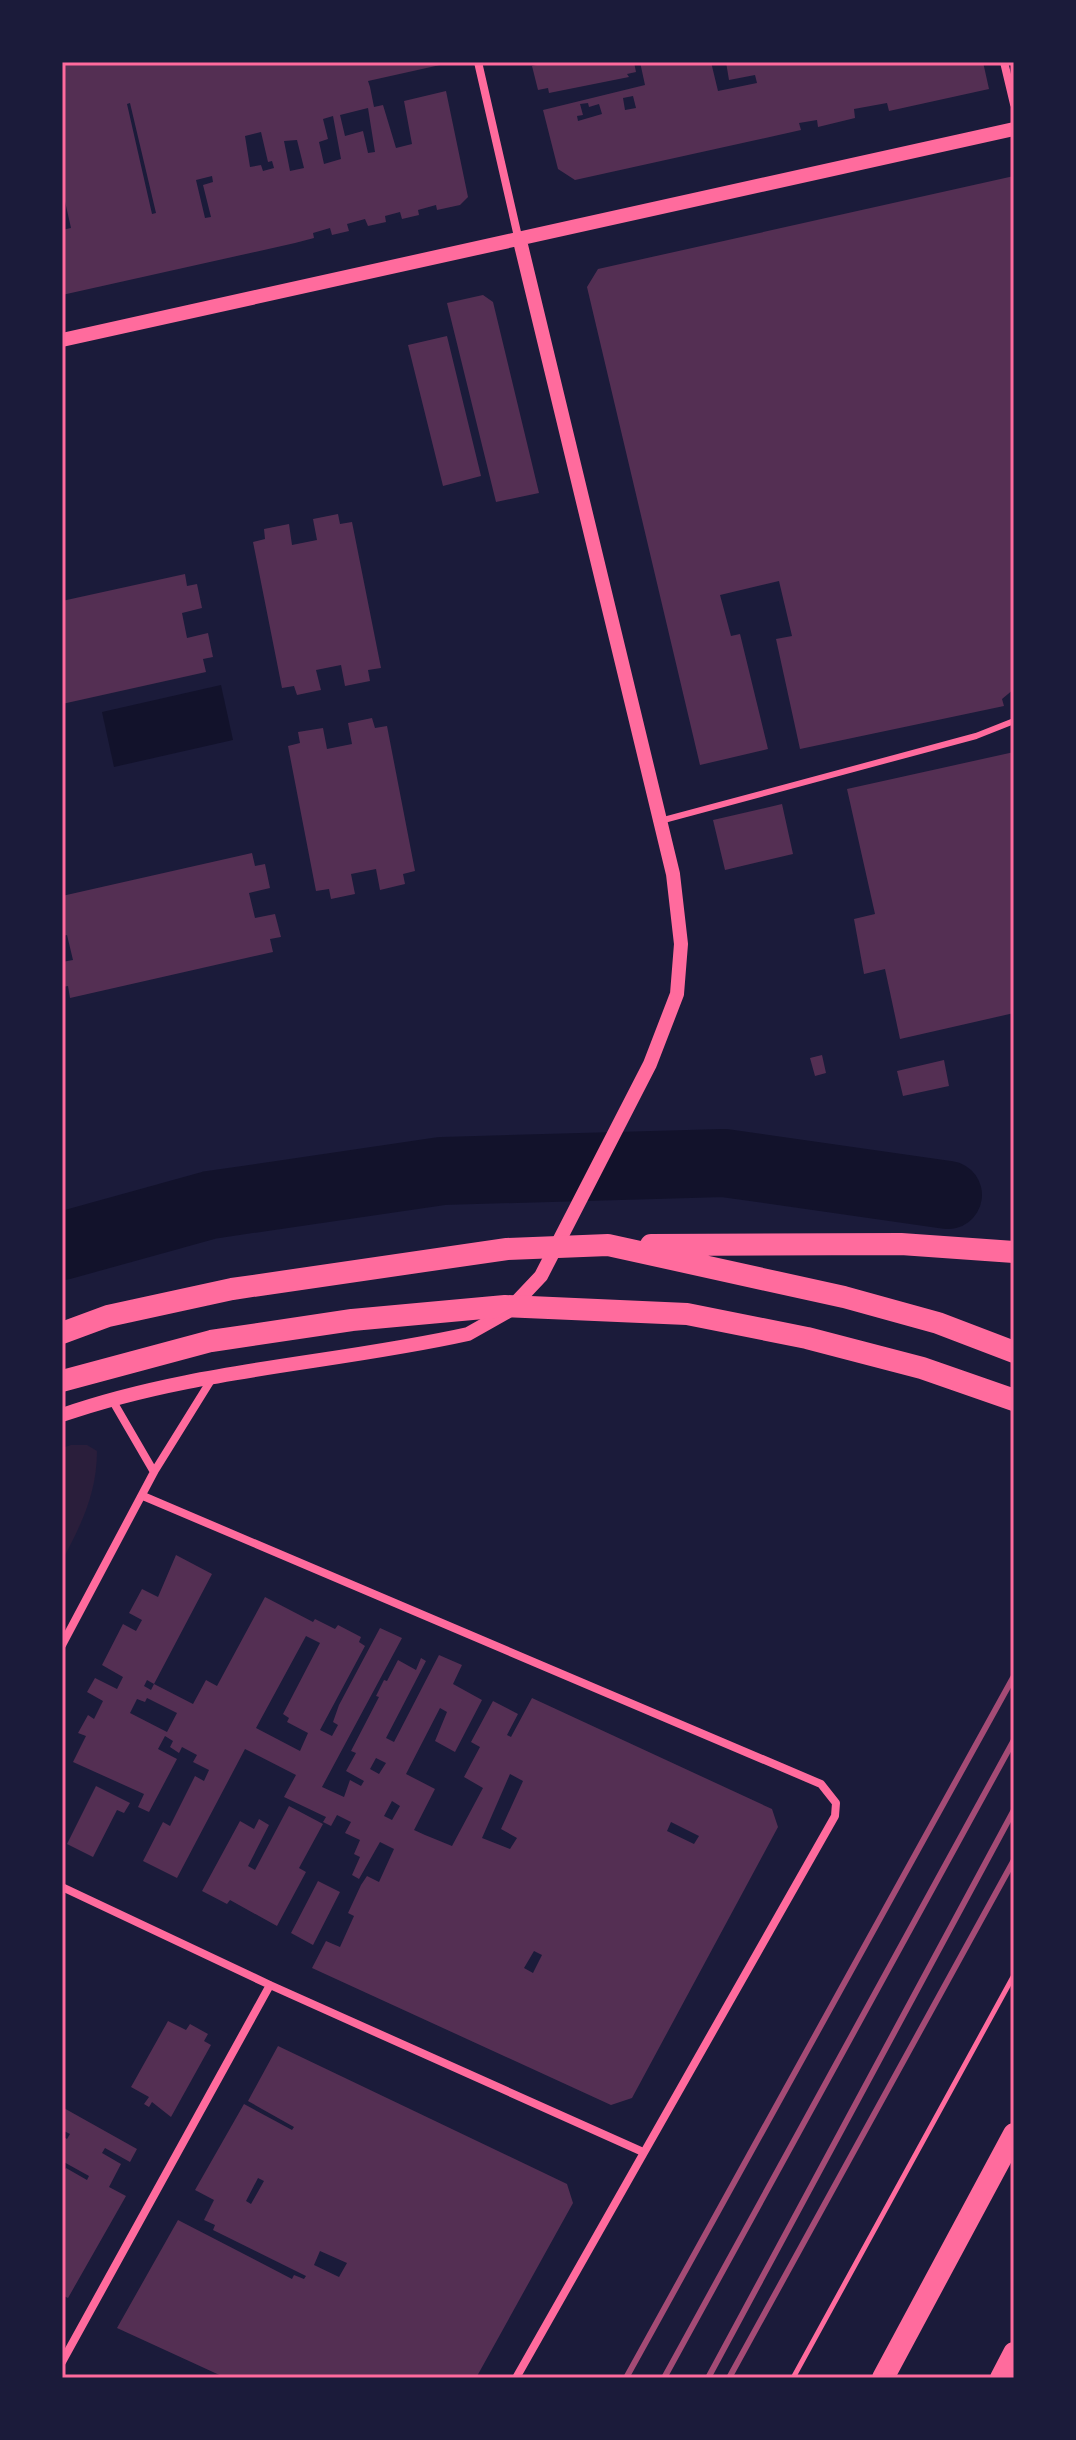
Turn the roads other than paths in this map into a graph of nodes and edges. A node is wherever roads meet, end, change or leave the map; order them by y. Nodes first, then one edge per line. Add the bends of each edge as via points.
1 (478, 62) edge
2 (1004, 62) edge
3 (1014, 104) edge
4 (1014, 129) edge
5 (520, 241) junction
6 (62, 340) edge
7 (1014, 721) edge
8 (660, 821) junction
9 (608, 1245) junction
10 (1014, 1252) edge
11 (62, 1333) edge
12 (1014, 1352) edge
13 (214, 1376) junction
14 (62, 1381) edge
15 (111, 1398) junction
16 (1014, 1400) edge
17 (62, 1415) edge
18 (154, 1472) junction
19 (143, 1496) junction
20 (62, 1645) edge
21 (62, 1887) edge
22 (270, 1985) junction
23 (1014, 2134) edge
24 (643, 2152) junction
25 (1014, 2353) edge
26 (62, 2362) edge
27 (516, 2378) edge
28 (883, 2378) edge
29 (1001, 2378) edge

1 - 5 street
2 - 3 street
4 - 5 street
5 - 6 street
5 - 8 street
7 - 8 lane via 976,736
8 - 13 street via 681,944 677,994 650,1064 541,1276 507,1312 468,1334
9 - 10 highway via 901,1244
9 - 11 highway via 507,1249 232,1289 108,1316
9 - 12 highway via 844,1297 938,1323
13 - 15 street
13 - 18 street
14 - 16 highway via 211,1341 352,1320 505,1306 687,1314 922,1368
15 - 17 street
15 - 18 street
18 - 19 street
19 - 20 street
19 - 24 street via 821,1784 836,1803 835,1816
21 - 22 street
22 - 24 street
22 - 26 street
23 - 28 highway
24 - 27 street
25 - 29 highway

